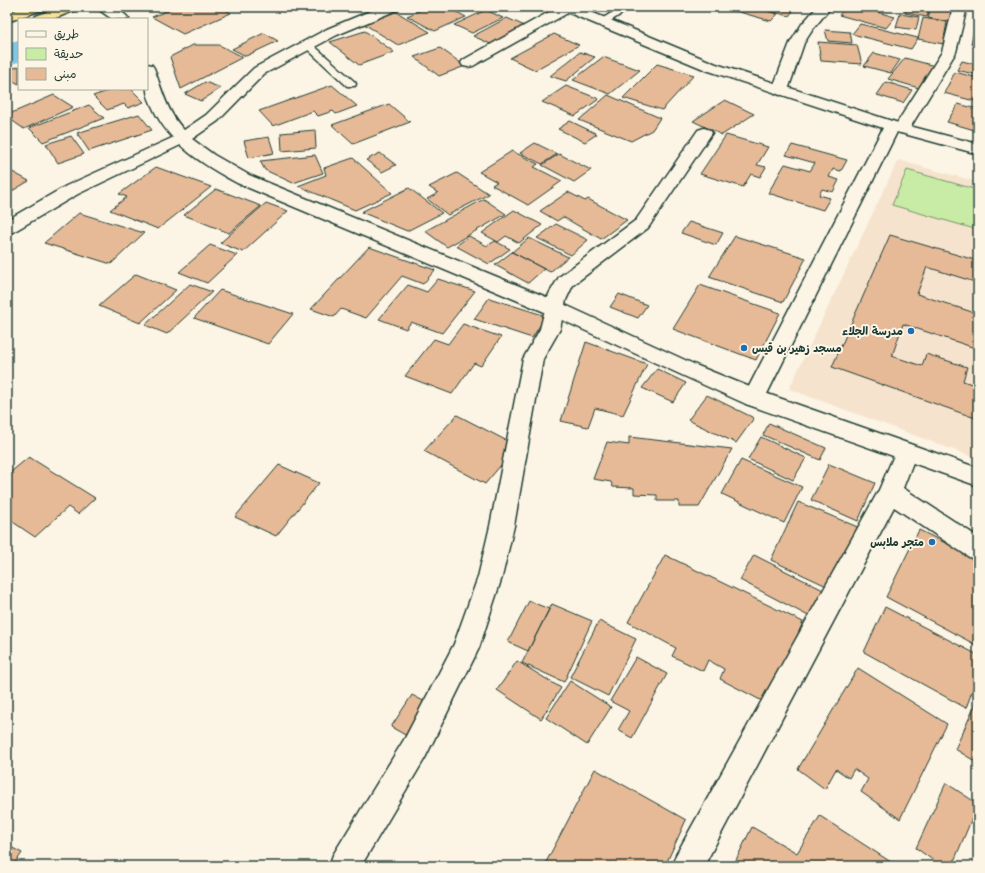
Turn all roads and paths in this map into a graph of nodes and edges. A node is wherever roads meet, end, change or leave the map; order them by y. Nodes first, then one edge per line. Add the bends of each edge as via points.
1 (37, 7) edge
2 (72, 7) edge
3 (102, 7) edge
4 (392, 7) edge
5 (567, 7) edge
6 (627, 7) edge
7 (824, 7) edge
8 (960, 7) edge
9 (22, 18) edge
10 (44, 18) edge
11 (120, 18) edge
12 (603, 22) junction
13 (308, 45) junction
14 (468, 63) dead end
15 (148, 71) edge
16 (351, 84) dead end
17 (780, 90) junction
18 (897, 127) junction
19 (177, 132) junction
20 (704, 133) dead end
21 (978, 149) edge
22 (7, 228) edge
23 (554, 308) junction
24 (754, 398) junction
25 (906, 452) junction
26 (978, 477) edge
27 (890, 492) junction
28 (978, 550) edge
29 (344, 866) edge
30 (687, 866) edge

1 - 9 highway
2 - 10 highway
3 - 11 street
4 - 13 street via 365,17
5 - 12 street
5 - 14 street
6 - 12 lane
7 - 17 street via 797,43
8 - 18 street via 949,52
12 - 17 street via 711,67
13 - 16 lane
13 - 19 street via 259,71 204,125
15 - 19 street via 162,112
17 - 18 street
18 - 21 street
18 - 24 street
19 - 22 street
19 - 23 street via 211,161 243,179
20 - 23 street via 649,217 566,281 555,298
23 - 24 street
23 - 29 street via 551,326 533,359 490,578 466,648 415,748
24 - 25 street
25 - 26 street
25 - 27 street
27 - 28 street
27 - 30 street

